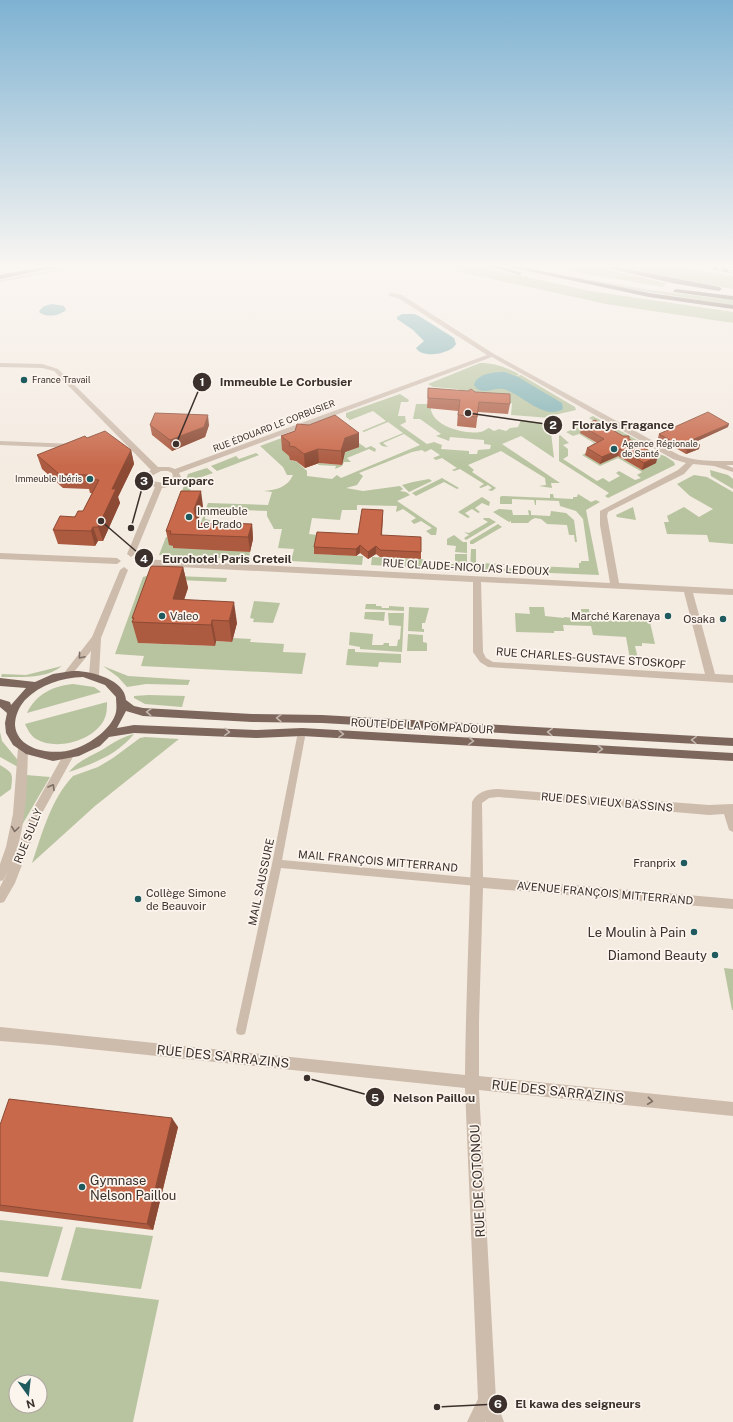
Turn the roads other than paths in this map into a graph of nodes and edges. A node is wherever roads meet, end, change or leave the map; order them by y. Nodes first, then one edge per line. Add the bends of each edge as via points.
1 (458, 333) edge
2 (492, 355) junction
3 (0, 365) edge
4 (0, 443) edge
5 (84, 445) edge
6 (691, 462) junction
7 (733, 463) edge
8 (715, 465) junction
9 (156, 470) junction
10 (733, 470) edge
11 (175, 472) junction
12 (158, 486) junction
13 (131, 554) junction
14 (0, 556) edge
15 (117, 560) junction
16 (140, 562) junction
17 (124, 570) junction
18 (477, 579) junction
19 (615, 586) junction
20 (688, 590) junction
21 (733, 592) edge
22 (96, 638) junction
23 (67, 674) junction
24 (94, 675) junction
25 (711, 678) junction
26 (733, 679) edge
27 (0, 682) edge
28 (36, 686) junction
29 (0, 703) edge
30 (122, 703) junction
31 (12, 713) junction
32 (110, 733) junction
33 (301, 737) dead end
34 (733, 742) edge
35 (24, 748) junction
36 (69, 754) junction
37 (733, 757) edge
38 (482, 795) joint
39 (731, 809) edge
40 (733, 828) edge
41 (277, 864) junction
42 (0, 876) edge
43 (477, 882) junction
44 (0, 898) edge
45 (733, 904) edge
46 (241, 1030) dead end
47 (0, 1034) edge
48 (472, 1082) junction
49 (733, 1109) edge
50 (487, 1400) junction
51 (476, 1422) edge
52 (495, 1422) edge

1 - 2 street
2 - 6 street via 676,457
2 - 11 street, RUE ÉDOUARD LE CORBUSIER
3 - 9 street via 42,366 56,370 115,434
4 - 5 street
6 - 8 street
6 - 19 street via 681,472 604,511 603,522
7 - 8 street
8 - 10 street
9 - 11 street via 169,469
9 - 12 street via 149,474 147,479 150,484
11 - 12 street via 175,480
12 - 13 street
13 - 15 street
13 - 16 street via 139,557
14 - 15 street
15 - 17 street via 116,565
16 - 17 street via 136,567
16 - 18 street, RUE CLAUDE-NICOLAS LEDOUX
17 - 22 street
18 - 19 street, RUE CLAUDE-NICOLAS LEDOUX
18 - 25 street, RUE CHARLES-GUSTAVE STOSKOPF via 478,652 483,660 491,665
19 - 20 street
20 - 21 street
20 - 25 street
22 -> 23 street
22 - 24 street
23 - 24 main road
23 - 28 main road
24 - 30 main road via 115,687
25 - 26 street, RUE CHARLES-GUSTAVE STOSKOPF
27 - 28 main road
28 - 31 main road via 19,701
29 - 31 main road via 6,705
30 - 32 main road via 118,721
34 -> 30 main road, ROUTE DE LA POMPADOUR via 137,711
31 - 35 main road via 12,735
32 - 36 main road via 95,745
32 -> 37 main road, ROUTE DE LA POMPADOUR via 134,729 337,734
33 - 41 street, MAIL SAUSSURE
35 - 36 main road via 46,756
35 -> 42 street, RUE SULLY via 13,845
44 -> 36 street, RUE SULLY via 11,879 36,814
38 - 39 street, RUE DES VIEUX BASSINS via 498,793 709,810
38 - 43 street, RUE DE COTONOU via 477,802
39 - 40 street
41 - 43 street, MAIL FRANÇOIS MITTERRAND
41 - 46 street, MAIL SAUSSURE
43 - 45 street, AVENUE FRANÇOIS MITTERRAND
43 - 48 street, RUE DE COTONOU
47 - 48 street, RUE DES SARRAZINS
48 -> 49 street, RUE DES SARRAZINS
48 - 50 street, RUE DE COTONOU
50 - 51 street, RUE DE COTONOU
50 - 52 street, RUE DE COTONOU

